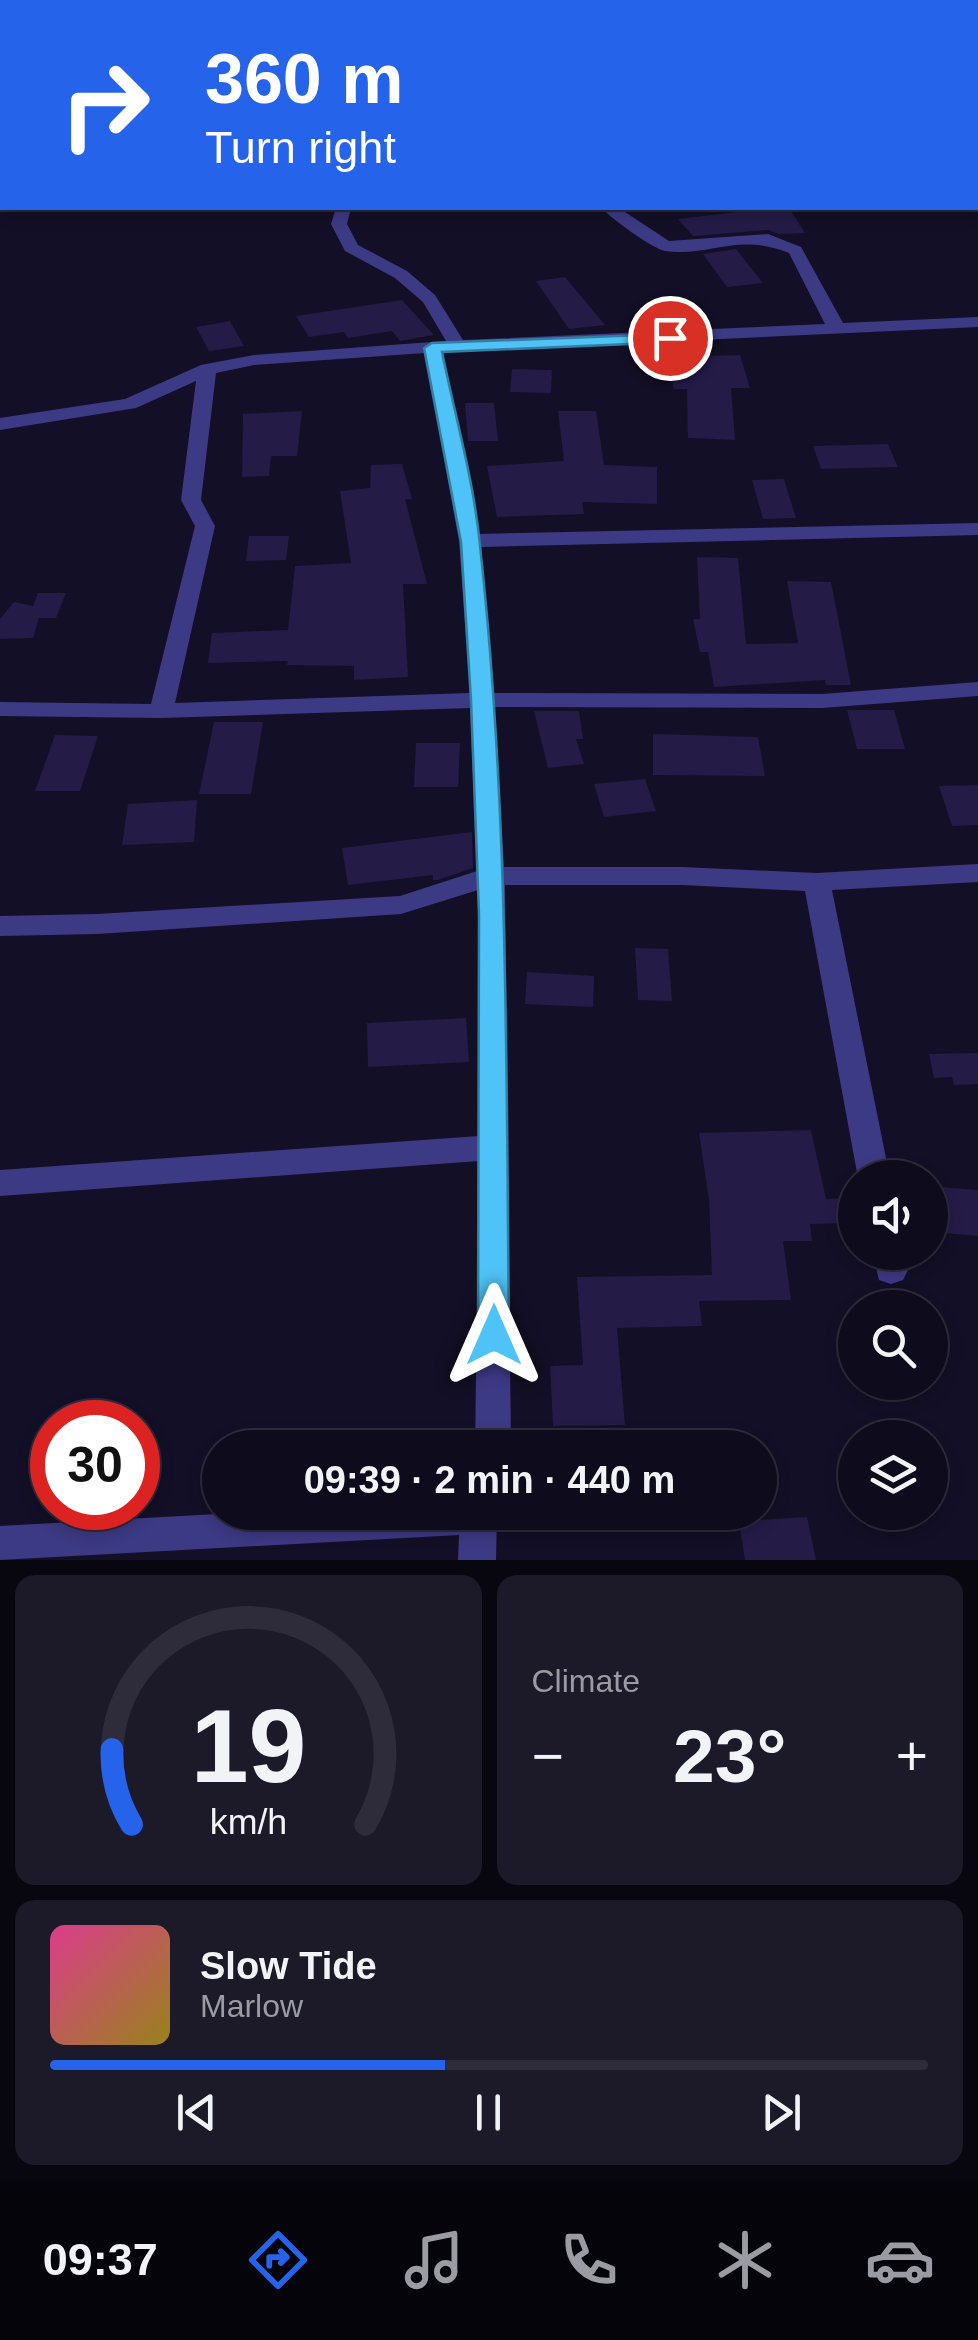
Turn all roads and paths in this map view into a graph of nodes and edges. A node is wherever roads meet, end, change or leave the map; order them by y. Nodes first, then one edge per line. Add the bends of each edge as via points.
1 (342, 210) edge
2 (612, 210) edge
3 (978, 322) edge
4 (837, 329) junction
5 (444, 347) junction
6 (207, 369) junction
7 (0, 424) edge
8 (978, 528) edge
9 (470, 542) junction
10 (978, 689) edge
11 (482, 700) junction
12 (0, 709) edge
13 (162, 711) junction
14 (978, 873) edge
15 (490, 876) junction
16 (818, 882) junction
17 (0, 926) edge
18 (495, 1147) junction
19 (871, 1160) edge
20 (0, 1183) edge
21 (493, 1430) edge
22 (263, 1530) edge
23 (477, 1530) edge
24 (0, 1544) edge
25 (477, 1560) edge

1 - 5 street via 339,224 351,248 420,287 450,322
2 - 4 street via 666,246 745,238 795,250
3 - 4 street
4 - 5 street
5 - 6 street
5 - 9 street
6 - 7 street via 129,404
6 - 13 street via 191,500 204,526
8 - 9 street
9 - 11 street
10 - 11 street via 822,701
11 - 13 street
11 - 15 street
12 - 13 street
14 - 16 street
15 - 16 street
15 - 17 street via 401,905
15 - 18 street
16 - 19 street
18 - 20 street
18 - 21 street
22 - 24 street
23 - 25 street

